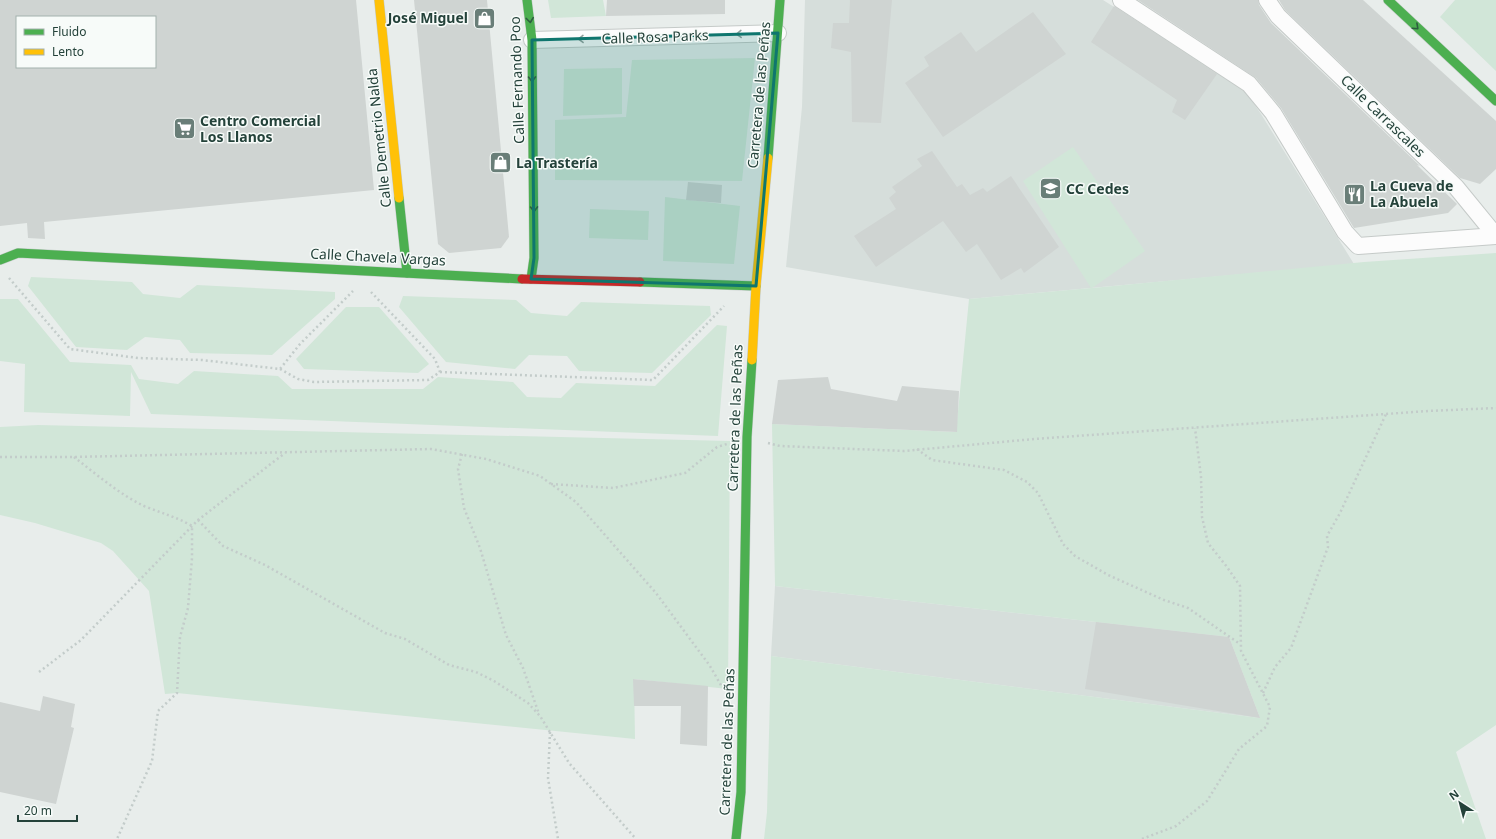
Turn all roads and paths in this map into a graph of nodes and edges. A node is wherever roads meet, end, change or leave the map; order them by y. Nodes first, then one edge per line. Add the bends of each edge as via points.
1 (379, 0) edge
2 (527, 0) edge
3 (780, 0) edge
4 (1121, 0) edge
5 (1267, 0) edge
6 (1388, 0) edge
7 (778, 33) junction
8 (532, 40) junction
9 (1496, 100) edge
10 (1496, 236) edge
11 (0, 260) edge
12 (407, 273) junction
13 (5, 274) dead end
14 (531, 279) junction
15 (756, 286) junction
16 (357, 288) dead end
17 (367, 288) dead end
18 (729, 301) dead end
19 (280, 369) junction
20 (440, 372) junction
21 (1496, 408) edge
22 (1386, 414) junction
23 (1195, 428) junction
24 (747, 437) junction
25 (917, 449) junction
26 (285, 453) junction
27 (462, 454) junction
28 (0, 457) edge
29 (73, 457) junction
30 (551, 484) junction
31 (198, 520) junction
32 (192, 526) junction
33 (1241, 644) junction
34 (39, 672) dead end
35 (1263, 694) junction
36 (743, 695) junction
37 (540, 716) junction
38 (550, 732) junction
39 (117, 839) edge
40 (558, 839) edge
41 (636, 839) edge
42 (736, 839) edge
43 (1142, 839) edge

1 - 12 street, Calle Demetrio Nalda
2 -> 8 street, Calle Fernando Poo
3 - 7 street, Carretera de las Peñas
4 - 10 street via 1249,84 1272,113 1345,232 1358,246
5 - 10 street, Calle Carrascales via 1278,16 1456,187
6 -> 9 street
7 -> 8 street, Calle Rosa Parks
7 - 15 street, Carretera de las Peñas
8 -> 14 street, Calle Fernando Poo via 534,258
11 - 12 street, Calle Chavela Vargas via 18,253
12 - 14 street, Calle Chavela Vargas
13 - 19 path via 70,349 131,357 202,360
14 - 15 street, Calle Chavela Vargas
15 - 24 street, Carretera de las Peñas
16 - 19 path via 300,344
17 - 20 path via 435,359
18 - 20 path via 653,380
19 - 20 path via 298,379 314,382 428,380
21 - 22 path
22 - 23 path
22 - 35 path via 1327,536 1328,547 1292,648 1275,667
23 - 25 path
23 - 33 path via 1201,477 1202,517 1208,543 1240,586
24 - 25 path via 780,446 904,451
24 - 30 path via 717,447 685,473 613,488
24 - 36 street, Carretera de las Peñas
25 - 33 path via 932,460 1004,470 1027,482 1038,493 1063,544 1075,556 1108,575 1188,608
26 - 27 path via 431,449
26 - 29 path
26 - 31 path
27 - 30 path via 540,476
27 - 37 path via 458,469 464,508 480,548 506,635 523,668
28 - 29 path
29 - 32 path via 117,490 144,506 179,518
30 - 36 path via 576,502 656,593 710,666 725,692
31 - 32 path
31 - 37 path via 223,546 265,565 385,633 406,639 449,665 476,672 494,681 528,703
32 - 34 path via 81,640
32 - 39 path via 188,608 180,637 176,693 158,711 152,761
33 - 35 path via 1241,651
35 - 43 path via 1270,707 1267,726 1239,749 1207,800 1176,826
36 - 42 street, Carretera de las Peñas via 741,792
37 - 38 path
38 - 40 path via 548,778
38 - 41 path via 569,763

